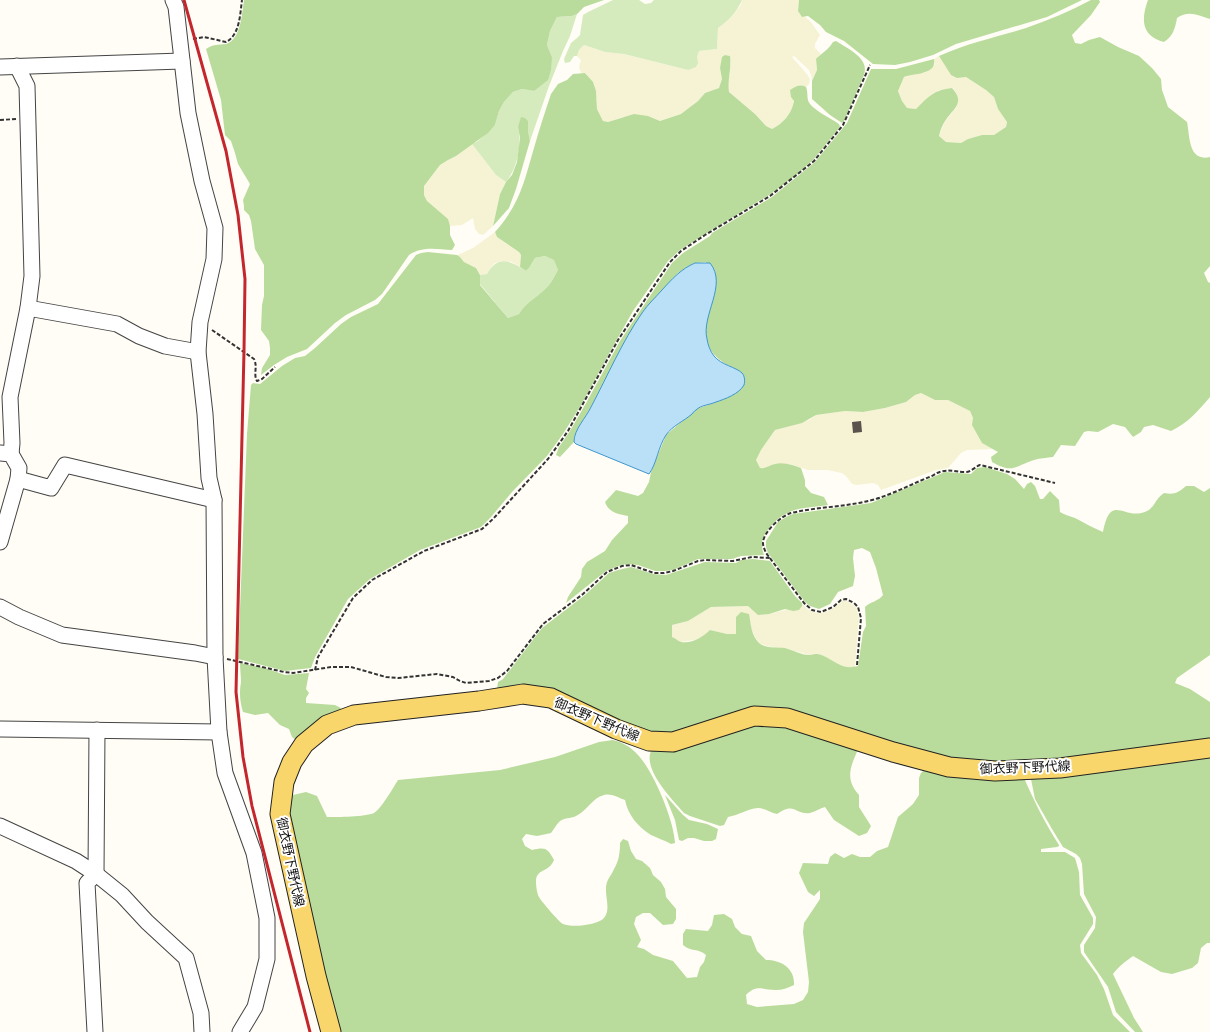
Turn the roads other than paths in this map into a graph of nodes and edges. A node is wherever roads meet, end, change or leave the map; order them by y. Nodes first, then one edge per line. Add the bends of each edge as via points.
1 (173, 0) edge
2 (182, 61) junction
3 (18, 66) junction
4 (0, 67) edge
5 (28, 308) junction
6 (198, 352) junction
7 (6, 453) edge
8 (18, 479) junction
9 (214, 500) junction
10 (0, 542) edge
11 (0, 606) edge
12 (215, 657) junction
13 (0, 729) edge
14 (97, 730) junction
15 (219, 732) junction
16 (1210, 748) edge
17 (0, 826) edge
18 (96, 874) junction
19 (95, 1032) edge
20 (202, 1032) edge
21 (240, 1032) edge
22 (331, 1032) edge

1 - 2 street
2 - 3 street
2 - 6 street via 188,112 202,182 215,228 214,259 200,322
3 - 4 street
3 - 5 street via 27,86 29,119 32,276
5 - 6 street via 117,324 165,346
5 - 7 street via 10,397 12,443
6 - 9 street via 209,478
7 - 8 street via 19,468
8 - 9 street via 51,488 65,465
8 - 10 street
9 - 12 street
11 - 12 street via 62,635
12 - 15 street
13 - 14 street
14 - 15 street
14 - 18 street
15 - 21 street via 225,773 254,853 267,918 267,959 255,1007
16 - 22 main road, 御衣野下野代線 via 1060,768 995,771 949,767 787,718 754,716 673,742 650,741 616,729 551,698 523,694 354,715 327,725 304,744 292,762 284,782 280,814
17 - 18 street via 76,861
18 - 19 street via 87,883
18 - 20 street via 122,895 186,958 201,1013

